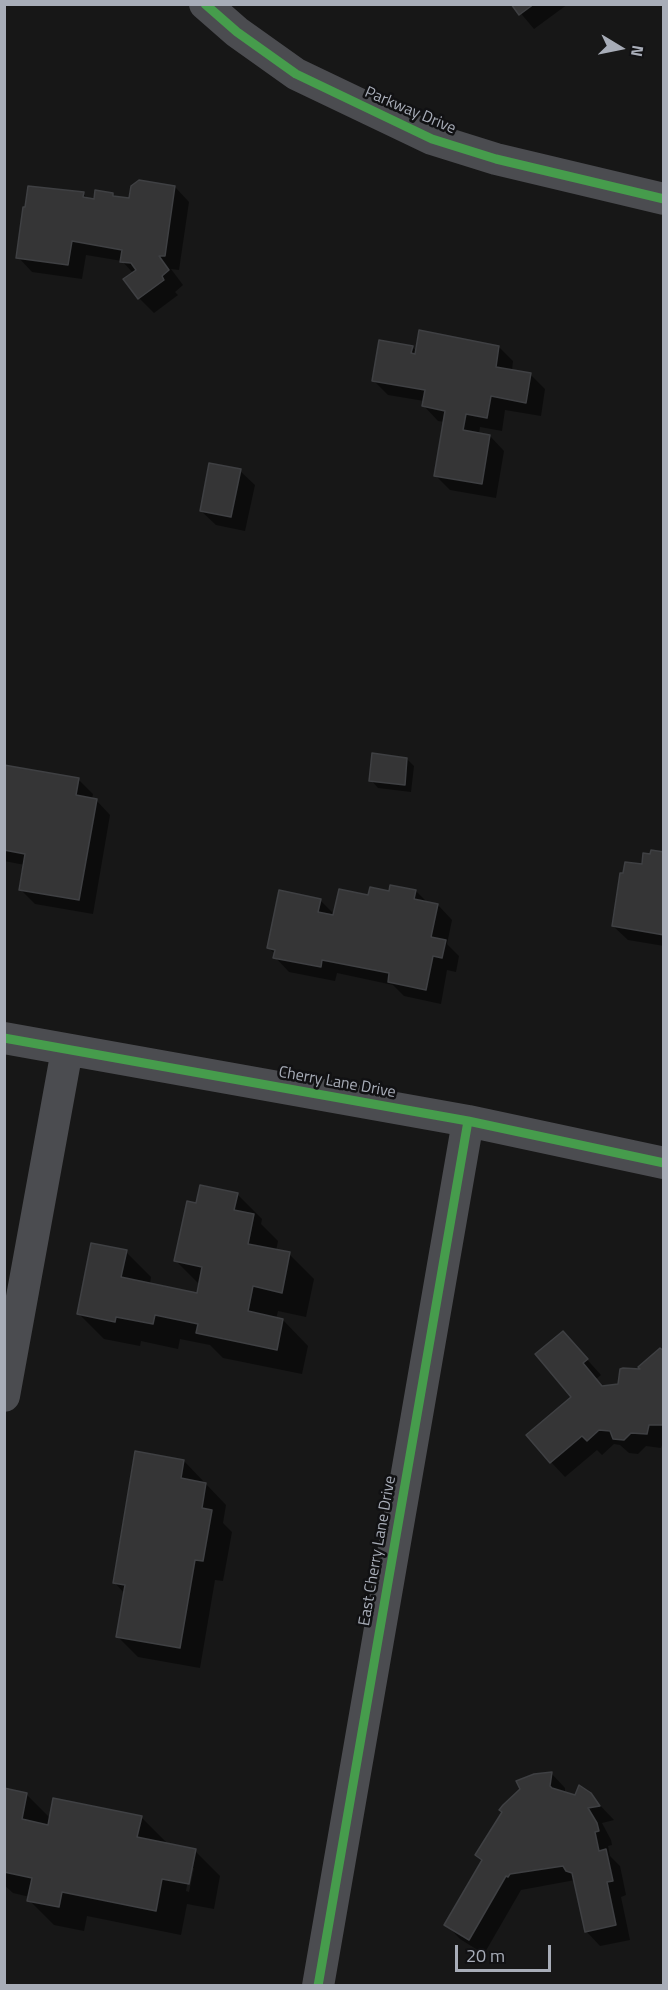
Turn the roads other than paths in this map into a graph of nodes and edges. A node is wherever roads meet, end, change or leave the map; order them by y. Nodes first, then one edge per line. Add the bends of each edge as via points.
1 (205, 4) edge
2 (663, 199) edge
3 (4, 1038) edge
4 (67, 1050) junction
5 (468, 1121) junction
6 (663, 1163) edge
7 (4, 1396) edge
8 (318, 1986) edge

1 - 2 street, Parkway Drive via 296,74 432,139 496,159
3 - 4 street, Cherry Lane Drive
4 - 5 street, Cherry Lane Drive
4 - 7 street
5 - 6 street, Cherry Lane Drive
5 - 8 street, East Cherry Lane Drive

